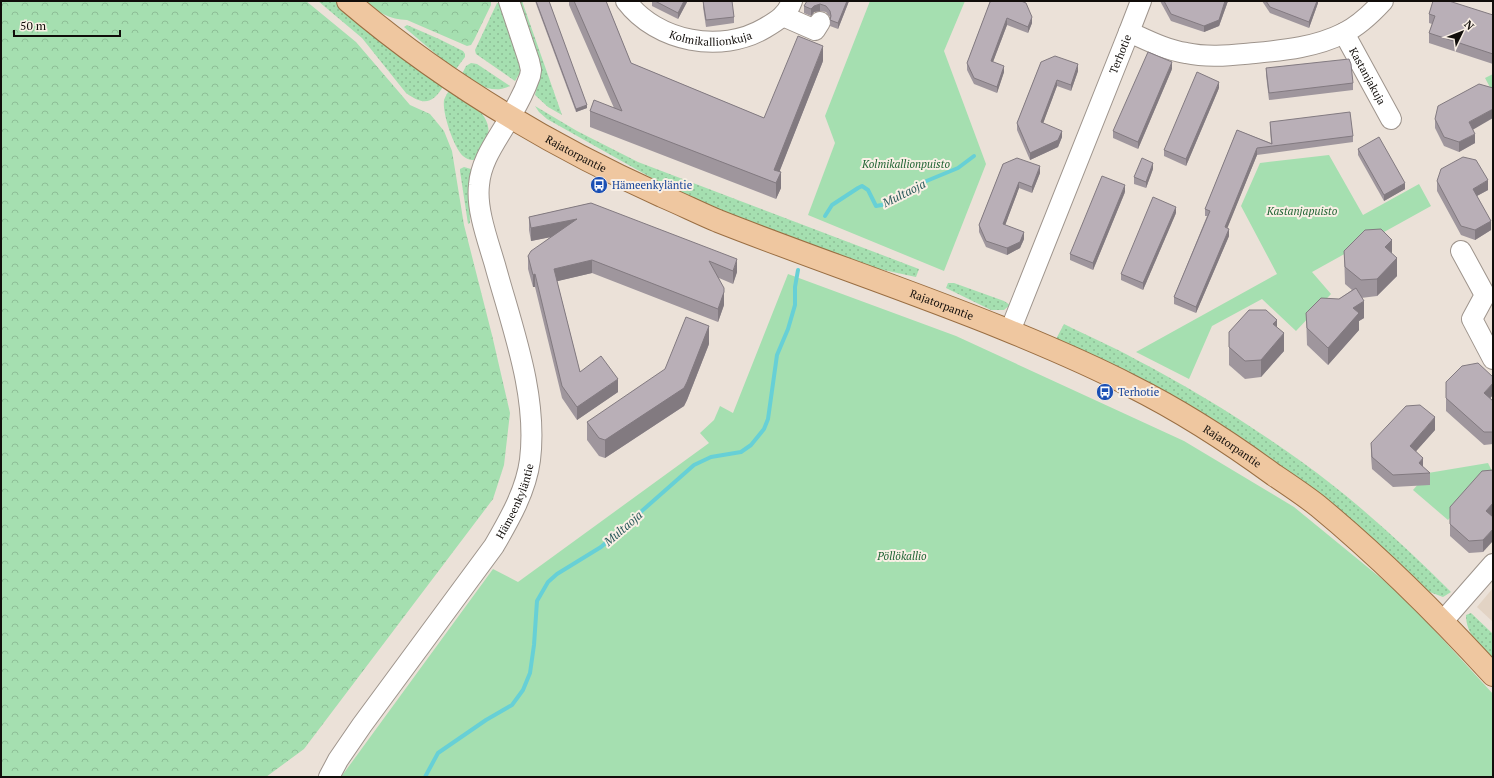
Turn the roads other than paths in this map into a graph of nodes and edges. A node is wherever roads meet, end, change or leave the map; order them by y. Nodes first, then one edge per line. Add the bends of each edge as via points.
1 (348, 1) edge
2 (509, 1) edge
3 (626, 1) edge
4 (1141, 1) edge
5 (1383, 1) edge
6 (788, 9) edge
7 (820, 22) dead end
8 (1129, 32) junction
9 (1344, 33) junction
10 (510, 118) junction
11 (1391, 119) dead end
12 (1461, 251) dead end
13 (1010, 331) junction
14 (1493, 359) edge
15 (1493, 564) edge
16 (1443, 621) junction
17 (1493, 674) edge
18 (329, 777) edge

1 - 10 main road, Rajatorpantie via 407,48
2 - 10 street, Hämeenkyläntie via 531,70 527,85
3 - 6 street, Kolmikallionkuja via 639,14 670,34 708,42 743,38 761,30
4 - 8 street
5 - 9 street, Terhotie via 1363,20
6 - 7 street via 815,30
8 - 9 street, Terhotie via 1164,47 1206,56 1294,49 1317,44
8 - 13 street, Terhotie
9 - 11 street, Kastanjakuja
10 - 13 main road, Rajatorpantie via 583,159 715,220
10 - 18 street, Hämeenkyläntie via 482,166 479,186 481,212 488,242 523,366 529,398 531,427 526,477 508,521 494,546 362,725
12 - 14 street via 1485,295 1472,319
13 - 16 main road, Rajatorpantie via 1084,362 1131,386 1208,430 1255,461 1316,504 1373,553
15 - 16 street
16 - 17 main road, Rajatorpantie

